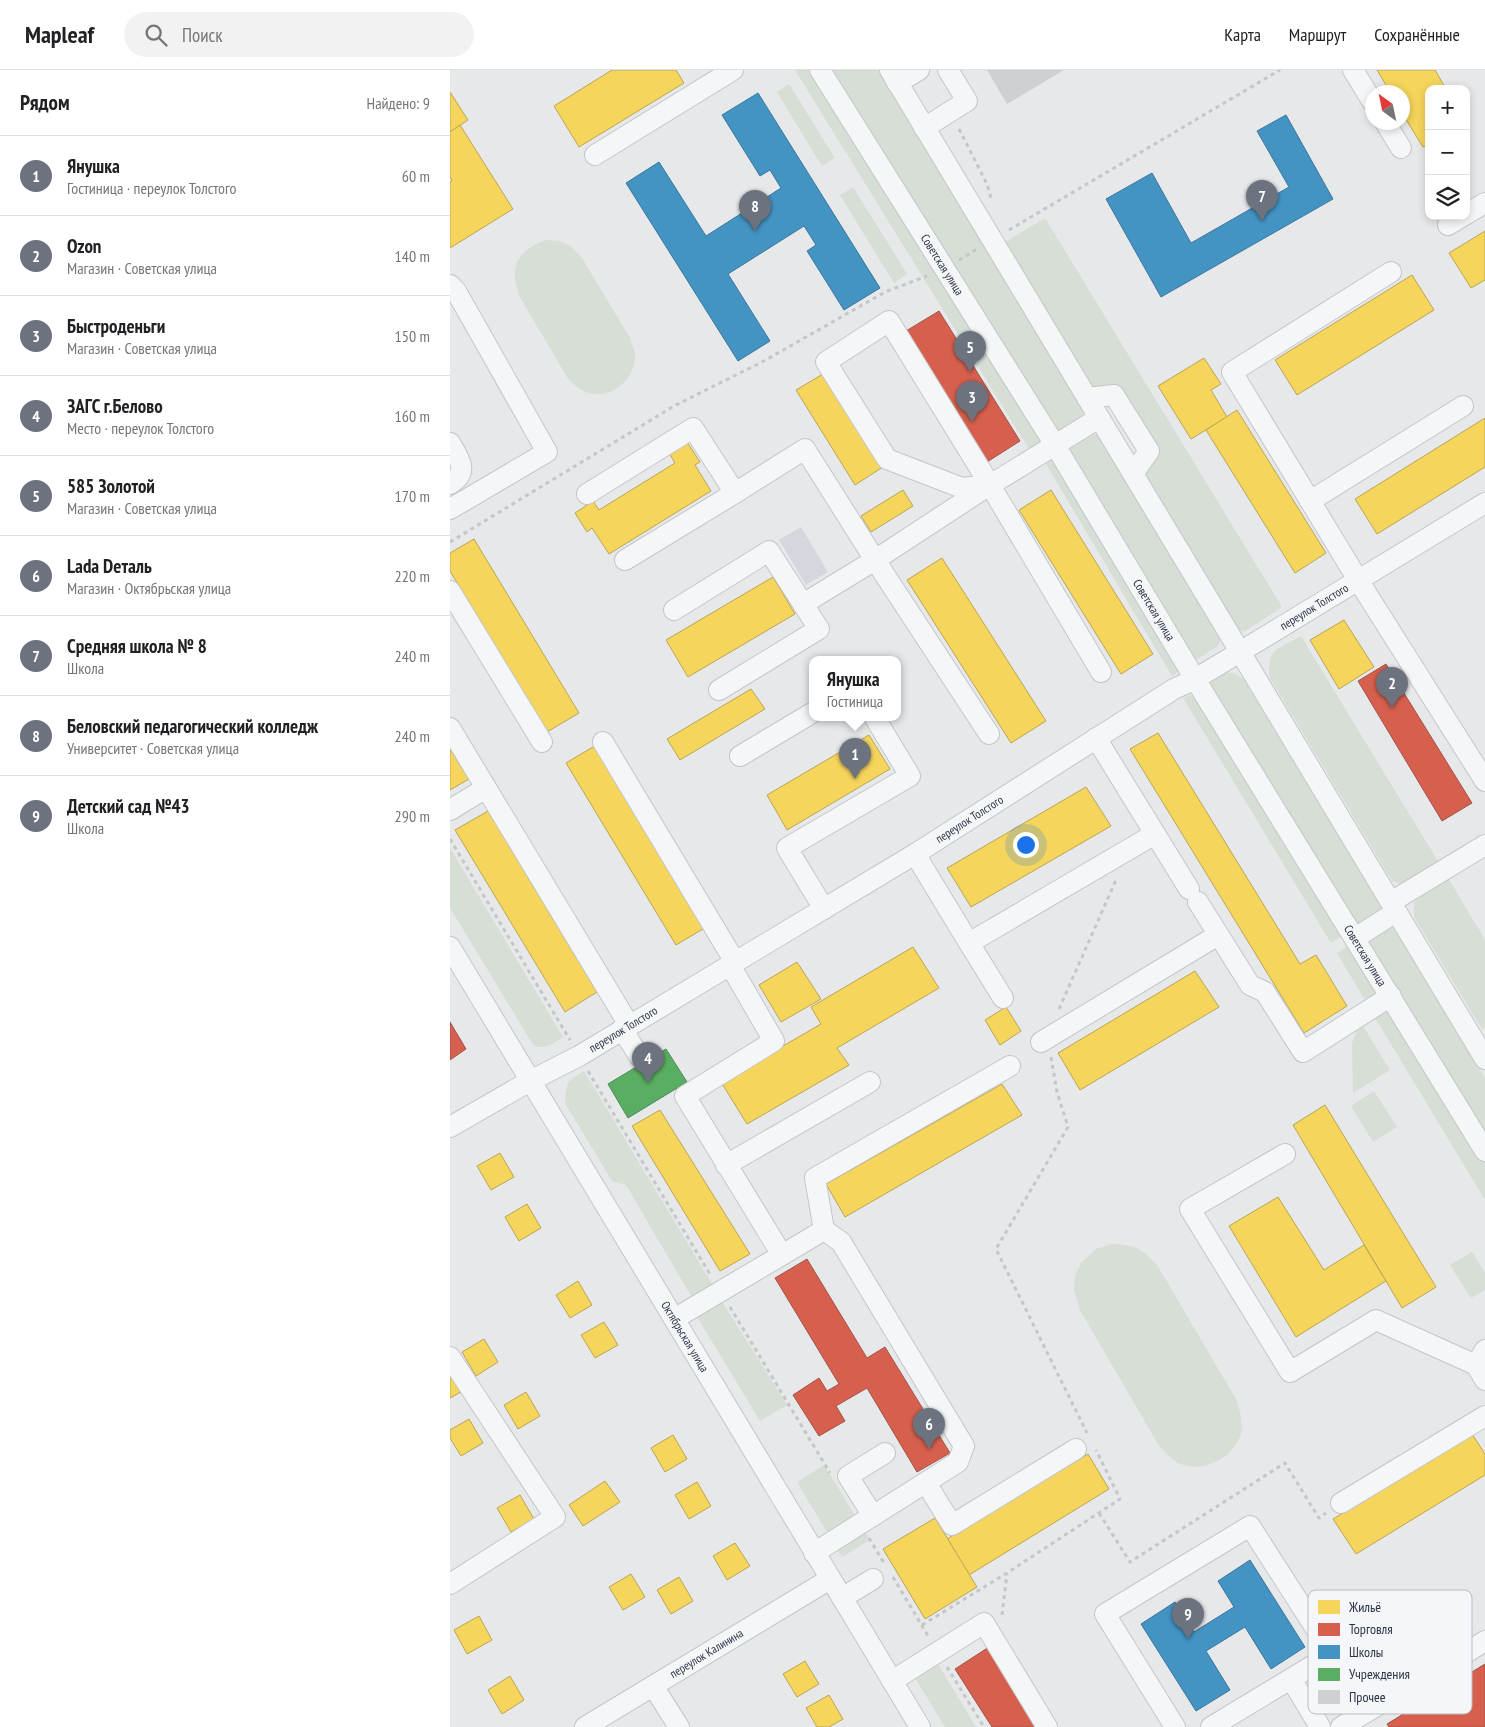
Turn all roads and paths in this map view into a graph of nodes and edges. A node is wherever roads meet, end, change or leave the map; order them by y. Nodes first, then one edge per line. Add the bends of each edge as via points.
1 (733, 70) edge
2 (820, 70) edge
3 (919, 70) edge
4 (948, 70) edge
5 (1280, 70) edge
6 (1353, 70) edge
7 (893, 77) edge
8 (1365, 90) edge
9 (949, 112) junction
10 (924, 128) junction
11 (1390, 130) edge
12 (1401, 148) dead end
13 (596, 155) dead end
14 (991, 201) dead end
15 (1485, 203) edge
16 (1470, 212) edge
17 (991, 240) junction
18 (944, 268) junction
19 (1391, 272) dead end
20 (450, 285) edge
21 (1087, 398) junction
22 (1463, 406) dead end
23 (1099, 418) junction
24 (450, 443) edge
25 (1055, 445) junction
26 (1133, 474) junction
27 (450, 484) edge
28 (990, 485) junction
29 (735, 493) junction
30 (587, 494) dead end
31 (1310, 501) junction
32 (1485, 503) edge
33 (450, 509) edge
34 (450, 542) edge
35 (626, 560) dead end
36 (875, 560) junction
37 (1358, 580) junction
38 (450, 591) edge
39 (804, 604) junction
40 (674, 610) dead end
41 (1240, 652) junction
42 (1101, 672) dead end
43 (1196, 679) junction
44 (719, 690) dead end
45 (809, 715) edge
46 (876, 721) edge
47 (450, 728) edge
48 (989, 734) dead end
49 (1096, 738) junction
50 (542, 742) dead end
51 (603, 742) dead end
52 (740, 756) dead end
53 (1485, 781) edge
54 (486, 788) junction
55 (450, 810) edge
56 (1156, 834) junction
57 (1485, 845) edge
58 (1129, 849) junction
59 (915, 854) junction
60 (1393, 907) junction
61 (824, 909) junction
62 (1218, 935) junction
63 (1354, 938) junction
64 (969, 943) junction
65 (450, 947) edge
66 (733, 964) junction
67 (1390, 996) junction
68 (1004, 998) dead end
69 (1055, 1016) dead end
70 (626, 1027) junction
71 (1046, 1048) joint
72 (1482, 1048) edge
73 (639, 1056) dead end
74 (1010, 1066) dead end
75 (530, 1081) junction
76 (870, 1082) dead end
77 (450, 1128) edge
78 (1485, 1151) edge
79 (1285, 1154) dead end
80 (726, 1165) junction
81 (824, 1230) junction
82 (782, 1255) junction
83 (674, 1319) junction
84 (450, 1357) edge
85 (1482, 1365) edge
86 (1485, 1416) edge
87 (1086, 1444) junction
88 (885, 1453) dead end
89 (926, 1483) junction
90 (1341, 1503) joint
91 (1099, 1513) junction
92 (873, 1516) junction
93 (814, 1553) junction
94 (1007, 1573) junction
95 (830, 1579) junction
96 (873, 1579) dead end
97 (450, 1584) edge
98 (842, 1598) junction
99 (1308, 1617) edge
100 (1002, 1618) dead end
101 (922, 1625) dead end
102 (1485, 1641) edge
103 (1472, 1649) edge
104 (1308, 1669) edge
105 (1291, 1679) junction
106 (892, 1681) junction
107 (653, 1686) junction
108 (1308, 1707) edge
109 (1312, 1714) edge
110 (1369, 1720) edge
111 (585, 1727) edge
112 (679, 1727) edge
113 (920, 1727) edge
114 (1048, 1727) edge
115 (1175, 1727) edge
116 (1211, 1727) edge
117 (1320, 1727) edge
118 (1341, 1727) edge

1 - 13 street
2 - 18 street, Советская улица
3 - 7 street
4 - 9 street via 967,101
5 - 17 path
6 - 8 street
7 - 10 street
9 - 10 street
9 - 14 path via 968,143 987,184
10 - 17 street
11 - 12 street
15 - 16 street
17 - 18 path
17 - 21 street
18 - 25 street, Советская улица
18 - 34 path via 885,292 757,364 674,406
19 - 31 street via 1232,372
20 - 33 street via 547,452
21 - 23 street
21 - 26 street via 1114,395 1149,451
22 - 31 street
23 - 25 street
23 - 26 street
24 - 27 street via 461,466 458,477
25 - 28 street
25 - 43 street, Советская улица
26 - 41 street
28 - 28 street via 889,321 826,362 887,459 962,488
28 - 36 street
28 - 42 street
29 - 30 street via 692,428
29 - 35 street
29 - 36 street via 805,449
31 - 37 street
32 - 37 street, переулок Толстого
36 - 39 street
36 - 48 street
37 - 41 street, переулок Толстого
37 - 53 street
38 - 50 street
39 - 40 street via 769,550
39 - 44 street via 819,629
41 - 43 street, переулок Толстого
41 - 60 street
43 - 49 street, переулок Толстого via 1174,689
43 - 63 street, Советская улица
45 - 52 street
46 - 61 street via 910,776 787,848
47 - 54 street
49 - 56 street
49 - 59 street, переулок Толстого
51 - 66 street
54 - 55 street
54 - 70 street
56 - 58 street
56 - 62 street
57 - 60 street
58 - 64 street
58 - 69 path
59 - 61 street, переулок Толстого
59 - 64 street
60 - 63 street
60 - 72 street
61 - 66 street, переулок Толстого
62 - 67 street via 1250,985 1265,992 1303,1052
62 - 71 street
63 - 67 street, Советская улица
64 - 68 street
65 - 75 street, Октябрьская улица
66 - 70 street, переулок Толстого
66 - 80 street via 774,1041 685,1096
67 - 78 street, Советская улица
70 - 73 street
70 - 75 street, переулок Толстого
71 - 87 path via 1068,1127 996,1249
74 - 81 street via 815,1178
75 - 77 street, переулок Толстого
75 - 83 street, Октябрьская улица
76 - 80 street
79 - 85 street via 1190,1209 1290,1372 1376,1320
80 - 82 street
81 - 82 street
81 - 89 street via 841,1242 964,1446 958,1462
82 - 83 street
83 - 93 street, Октябрьская улица
84 - 97 street via 555,1517
86 - 90 street
87 - 89 street via 952,1525
87 - 91 path via 1120,1500
88 - 92 street via 848,1476
89 - 92 street
90 - 91 path via 1319,1518 1285,1463 1130,1562
91 - 94 path
92 - 93 street
93 - 95 street, Октябрьская улица
94 - 100 path
94 - 101 path
95 - 98 street, Октябрьская улица
95 - 107 street, переулок Калинина
96 - 98 street
98 - 106 street, Октябрьская улица
99 - 115 street via 1250,1526 1105,1614
102 - 103 street
104 - 105 street
105 - 108 street
105 - 116 street
106 - 113 street, Октябрьская улица
106 - 114 street via 984,1623
107 - 111 street, переулок Калинина
107 - 112 street
109 - 117 street
110 - 118 street

